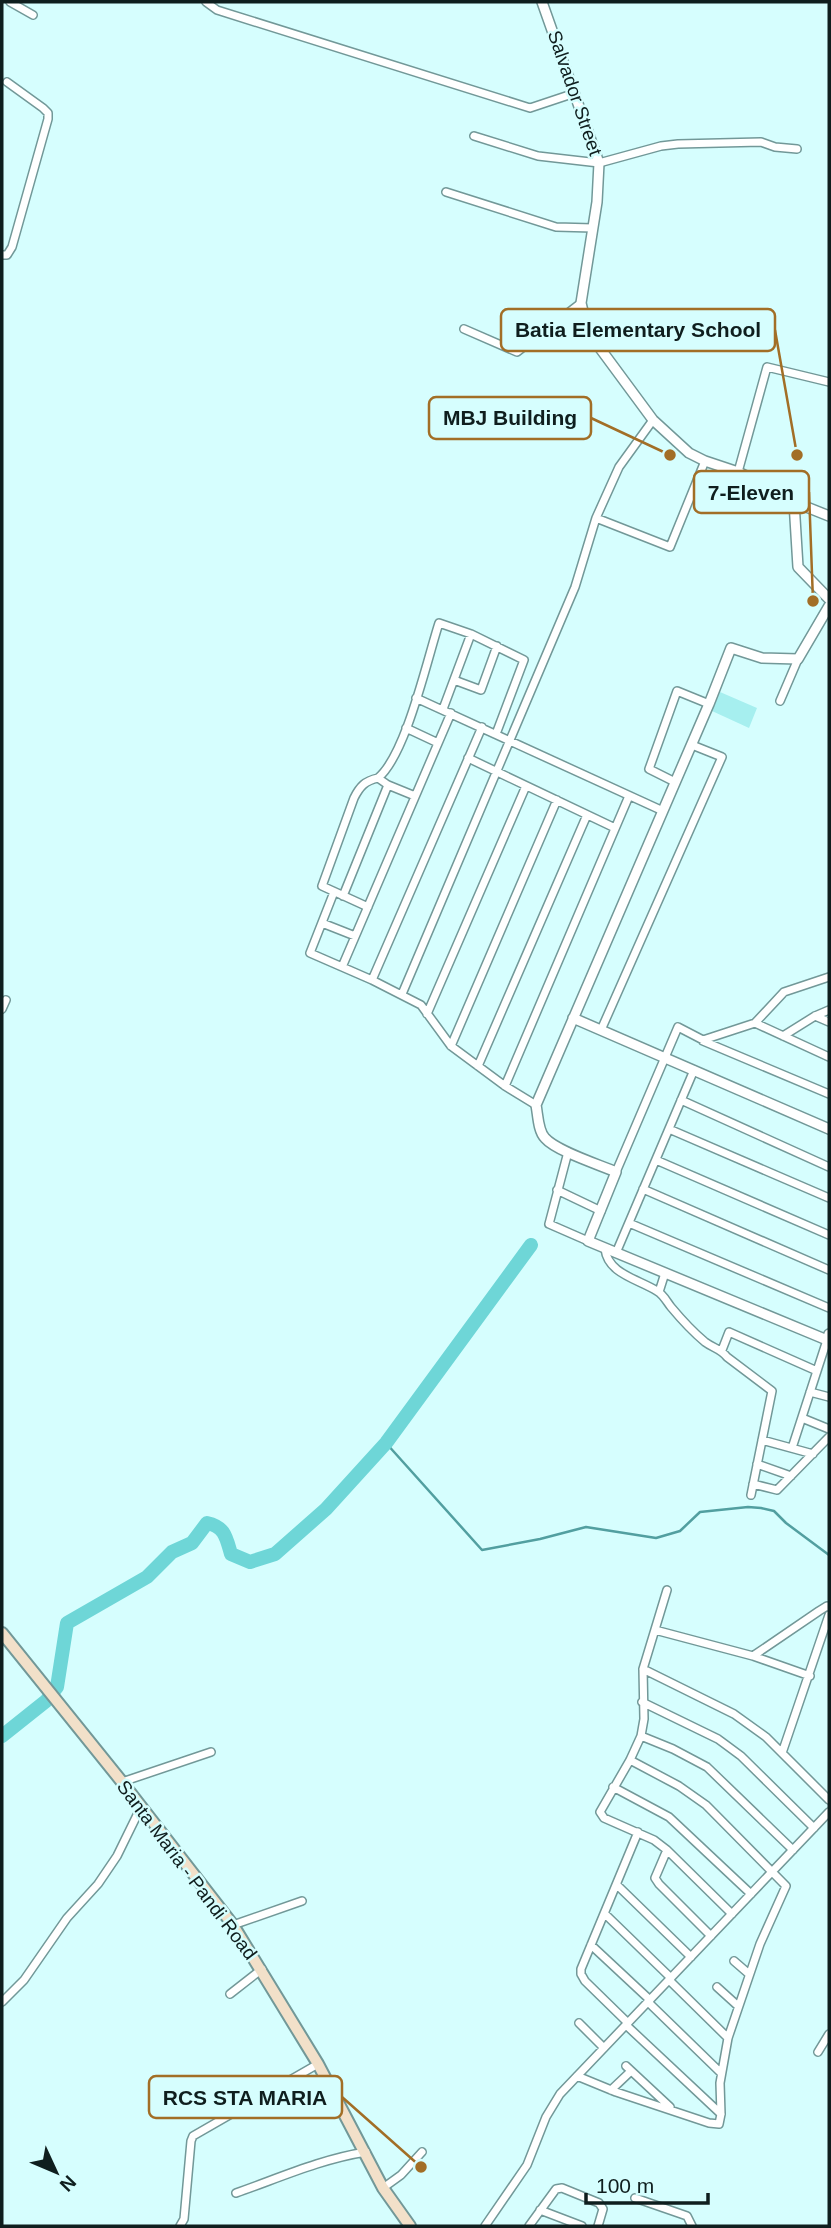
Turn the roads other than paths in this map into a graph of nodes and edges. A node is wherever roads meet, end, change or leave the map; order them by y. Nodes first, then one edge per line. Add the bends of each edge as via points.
1 (10, 2) edge
2 (206, 2) edge
3 (541, 2) edge
4 (33, 15) dead end
5 (7, 82) dead end
6 (575, 93) junction
7 (474, 136) dead end
8 (797, 149) dead end
9 (599, 163) junction
10 (446, 192) dead end
11 (593, 228) junction
12 (2, 255) edge
13 (581, 303) junction
14 (464, 329) dead end
15 (829, 382) edge
16 (653, 420) junction
17 (705, 461) junction
18 (738, 472) junction
19 (794, 502) junction
20 (829, 516) edge
21 (596, 517) junction
22 (829, 599) edge
23 (829, 606) edge
24 (471, 634) junction
25 (497, 646) junction
26 (798, 659) junction
27 (454, 680) junction
28 (416, 698) junction
29 (780, 701) dead end
30 (709, 704) junction
31 (443, 709) junction
32 (451, 713) junction
33 (482, 727) junction
34 (406, 728) junction
35 (496, 734) junction
36 (511, 741) junction
37 (438, 743) junction
38 (692, 745) junction
39 (468, 758) junction
40 (498, 772) junction
41 (378, 778) junction
42 (676, 782) junction
43 (388, 785) junction
44 (526, 786) junction
45 (415, 796) junction
46 (629, 796) junction
47 (557, 800) junction
48 (663, 811) junction
49 (587, 815) junction
50 (615, 828) junction
51 (334, 892) junction
52 (343, 896) junction
53 (368, 907) junction
54 (322, 923) junction
55 (355, 936) junction
56 (342, 967) junction
57 (829, 977) edge
58 (372, 980) junction
59 (402, 994) junction
60 (6, 1000) dead end
61 (2, 1009) edge
62 (829, 1010) edge
63 (427, 1014) junction
64 (815, 1016) junction
65 (573, 1018) junction
66 (755, 1023) junction
67 (829, 1023) edge
68 (601, 1030) junction
69 (783, 1036) junction
70 (703, 1040) junction
71 (451, 1046) junction
72 (829, 1057) edge
73 (666, 1058) junction
74 (478, 1066) junction
75 (694, 1070) junction
76 (506, 1086) junction
77 (829, 1094) edge
78 (681, 1100) junction
79 (536, 1105) junction
80 (669, 1129) junction
81 (829, 1129) edge
82 (568, 1152) junction
83 (656, 1160) junction
84 (829, 1167) edge
85 (616, 1172) junction
86 (643, 1189) junction
87 (557, 1190) junction
88 (829, 1198) edge
89 (601, 1211) junction
90 (629, 1223) junction
91 (829, 1235) edge
92 (588, 1241) junction
93 (605, 1249) junction
94 (616, 1253) junction
95 (829, 1270) edge
96 (665, 1273) junction
97 (659, 1292) junction
98 (829, 1308) edge
99 (828, 1338) edge
100 (722, 1350) junction
101 (817, 1371) junction
102 (810, 1392) junction
103 (829, 1397) edge
104 (802, 1418) junction
105 (829, 1429) edge
106 (829, 1437) edge
107 (762, 1440) junction
108 (792, 1448) junction
109 (813, 1454) junction
110 (757, 1464) junction
111 (791, 1476) junction
112 (753, 1484) junction
113 (751, 1495) dead end
114 (667, 1590) dead end
115 (829, 1607) edge
116 (829, 1615) edge
117 (655, 1630) junction
118 (2, 1633) edge
119 (753, 1656) junction
120 (643, 1669) junction
121 (810, 1676) junction
122 (642, 1702) junction
123 (641, 1736) junction
124 (211, 1752) dead end
125 (782, 1753) junction
126 (629, 1760) junction
127 (122, 1782) junction
128 (612, 1787) junction
129 (829, 1800) edge
130 (141, 1807) junction
131 (829, 1812) edge
132 (814, 1828) junction
133 (638, 1832) junction
134 (667, 1850) junction
135 (793, 1850) junction
136 (773, 1871) junction
137 (617, 1885) junction
138 (751, 1894) junction
139 (302, 1901) dead end
140 (605, 1913) junction
141 (732, 1914) junction
142 (233, 1924) junction
143 (711, 1936) junction
144 (592, 1945) junction
145 (691, 1957) junction
146 (734, 1961) dead end
147 (261, 1969) junction
148 (749, 1974) junction
149 (670, 1979) junction
150 (717, 1987) dead end
151 (230, 1994) dead end
152 (649, 2001) junction
153 (2, 2002) edge
154 (738, 2006) junction
155 (579, 2023) dead end
156 (627, 2024) junction
157 (829, 2034) edge
158 (729, 2038) junction
159 (604, 2048) junction
160 (818, 2052) dead end
161 (318, 2064) junction
162 (721, 2073) junction
163 (577, 2076) junction
164 (611, 2090) junction
165 (673, 2110) junction
166 (721, 2114) junction
167 (366, 2152) junction
168 (422, 2152) dead end
169 (383, 2188) junction
170 (236, 2193) dead end
171 (635, 2198) dead end
172 (540, 2210) junction
173 (180, 2226) edge
174 (410, 2226) edge
175 (485, 2226) edge
176 (529, 2226) edge
177 (582, 2226) edge
178 (598, 2226) edge
179 (692, 2226) edge

1 - 4 street
2 - 6 street via 217,10 530,108
3 - 6 street, Salvador Street
5 - 12 street via 43,108 48,119 12,247
6 - 9 street, Salvador Street
7 - 9 street via 538,156
8 - 9 street via 761,142 678,144
9 - 11 street, Salvador Street
10 - 11 street via 556,227
11 - 13 street, Salvador Street
13 - 14 street via 517,352
13 - 16 street, Salvador Street via 588,332
15 - 18 street via 767,367
16 - 17 street, Salvador Street via 689,453
16 - 21 street via 619,467
17 - 18 street, Salvador Street
17 - 21 street via 670,547
18 - 19 street, Salvador Street
19 - 20 street, Salvador Street
19 - 22 street via 799,567
21 - 36 street via 575,587
23 - 26 street
24 - 25 street
24 - 27 street
24 - 28 street via 439,622
25 - 27 street via 481,690
25 - 35 street via 524,660
26 - 29 street
26 - 30 street via 762,658 731,648
27 - 31 street
28 - 31 street
28 - 34 street
30 - 38 street
30 - 42 street via 677,691 649,769
31 - 32 street
32 - 33 street
32 - 37 street
33 - 35 street
33 - 39 street
34 - 37 street
34 - 41 street via 388,770
35 - 36 street
36 - 40 street
36 - 46 street
37 - 45 street
38 - 42 street
38 - 68 street via 722,757
39 - 40 street
39 - 58 street
40 - 44 street
40 - 59 street
41 - 43 street
41 - 51 street via 361,786 354,798 322,886
42 - 48 street
43 - 45 street
43 - 52 street
44 - 47 street
44 - 63 street
45 - 53 street
46 - 48 street
46 - 50 street
47 - 49 street
47 - 71 street
48 - 65 street
49 - 50 street
49 - 74 street
50 - 76 street
51 - 52 street
51 - 54 street
52 - 53 street
53 - 55 street
54 - 55 street
54 - 56 street via 310,953
55 - 56 street
56 - 58 street
57 - 66 street via 784,992
58 - 59 street
59 - 63 street
60 - 61 street
62 - 64 street
63 - 71 street
64 - 67 street
64 - 69 street
65 - 68 street
65 - 79 street
66 - 69 street
66 - 70 street
68 - 73 street
69 - 72 street
70 - 73 street via 678,1027
70 - 77 street
71 - 74 street
73 - 75 street
73 - 85 street
74 - 76 street
75 - 78 street
75 - 81 street
76 - 79 street
78 - 80 street
78 - 84 street
79 - 82 street via 545,1139
80 - 83 street
80 - 88 street
82 - 85 street
82 - 87 street
83 - 86 street
83 - 91 street
85 - 89 street
86 - 90 street
86 - 95 street
87 - 89 street
87 - 92 street via 549,1224
89 - 92 street
90 - 94 street
90 - 98 street
92 - 93 street
93 - 94 street
93 - 97 street via 613,1266
94 - 96 street
96 - 97 street
96 - 99 street
97 - 100 street via 708,1344
99 - 101 street
100 - 101 street via 729,1332
100 - 107 street via 772,1391
101 - 102 street
102 - 103 street
102 - 104 street
104 - 105 street
104 - 108 street
106 - 109 street
107 - 108 street
107 - 110 street
108 - 109 street
109 - 111 street
110 - 111 street
110 - 112 street
111 - 112 street via 777,1490
112 - 113 street
114 - 117 street
115 - 119 street
116 - 121 street
117 - 119 street
117 - 120 street
118 - 127 main road, Santa Maria - Pandi Road
119 - 121 street
120 - 122 street
120 - 125 street via 734,1714
121 - 125 street
122 - 123 street
122 - 132 street via 726,1744
123 - 126 street
123 - 135 street via 707,1767
124 - 127 street
125 - 129 street
126 - 128 street
126 - 136 street via 706,1805
127 - 130 main road, Santa Maria - Pandi Road
128 - 133 street via 601,1815
128 - 138 street via 669,1817
130 - 142 main road, Santa Maria - Pandi Road
130 - 153 street via 98,1884
131 - 132 street
132 - 135 street
133 - 134 street
133 - 137 street
134 - 141 street
134 - 143 street via 655,1878
135 - 136 street
136 - 138 street
136 - 148 street via 786,1886 757,1942
137 - 140 street
137 - 145 street
138 - 141 street
139 - 142 street
140 - 144 street
140 - 149 street
141 - 143 street
142 - 147 main road, Santa Maria - Pandi Road
143 - 145 street
144 - 152 street
144 - 156 street via 581,1969 584,1981
145 - 149 street
146 - 148 street
147 - 151 street
147 - 161 main road, Santa Maria - Pandi Road
148 - 154 street
149 - 152 street
149 - 158 street
150 - 154 street
152 - 156 street
152 - 162 street
154 - 158 street
155 - 159 street
156 - 159 street
156 - 166 street
157 - 160 street
158 - 162 street
159 - 163 street
161 - 167 main road, Santa Maria - Pandi Road
161 - 173 street via 194,2136
162 - 166 street
163 - 164 street
163 - 175 street via 560,2094 527,2165
164 - 165 street
164 - 165 street via 629,2068
165 - 166 street via 718,2125
167 - 169 main road, Santa Maria - Pandi Road
167 - 170 street
168 - 169 street
169 - 174 main road, Santa Maria - Pandi Road
171 - 179 street via 687,2216
172 - 176 street
172 - 177 street
172 - 178 street via 556,2189 562,2188 599,2203 603,2209

